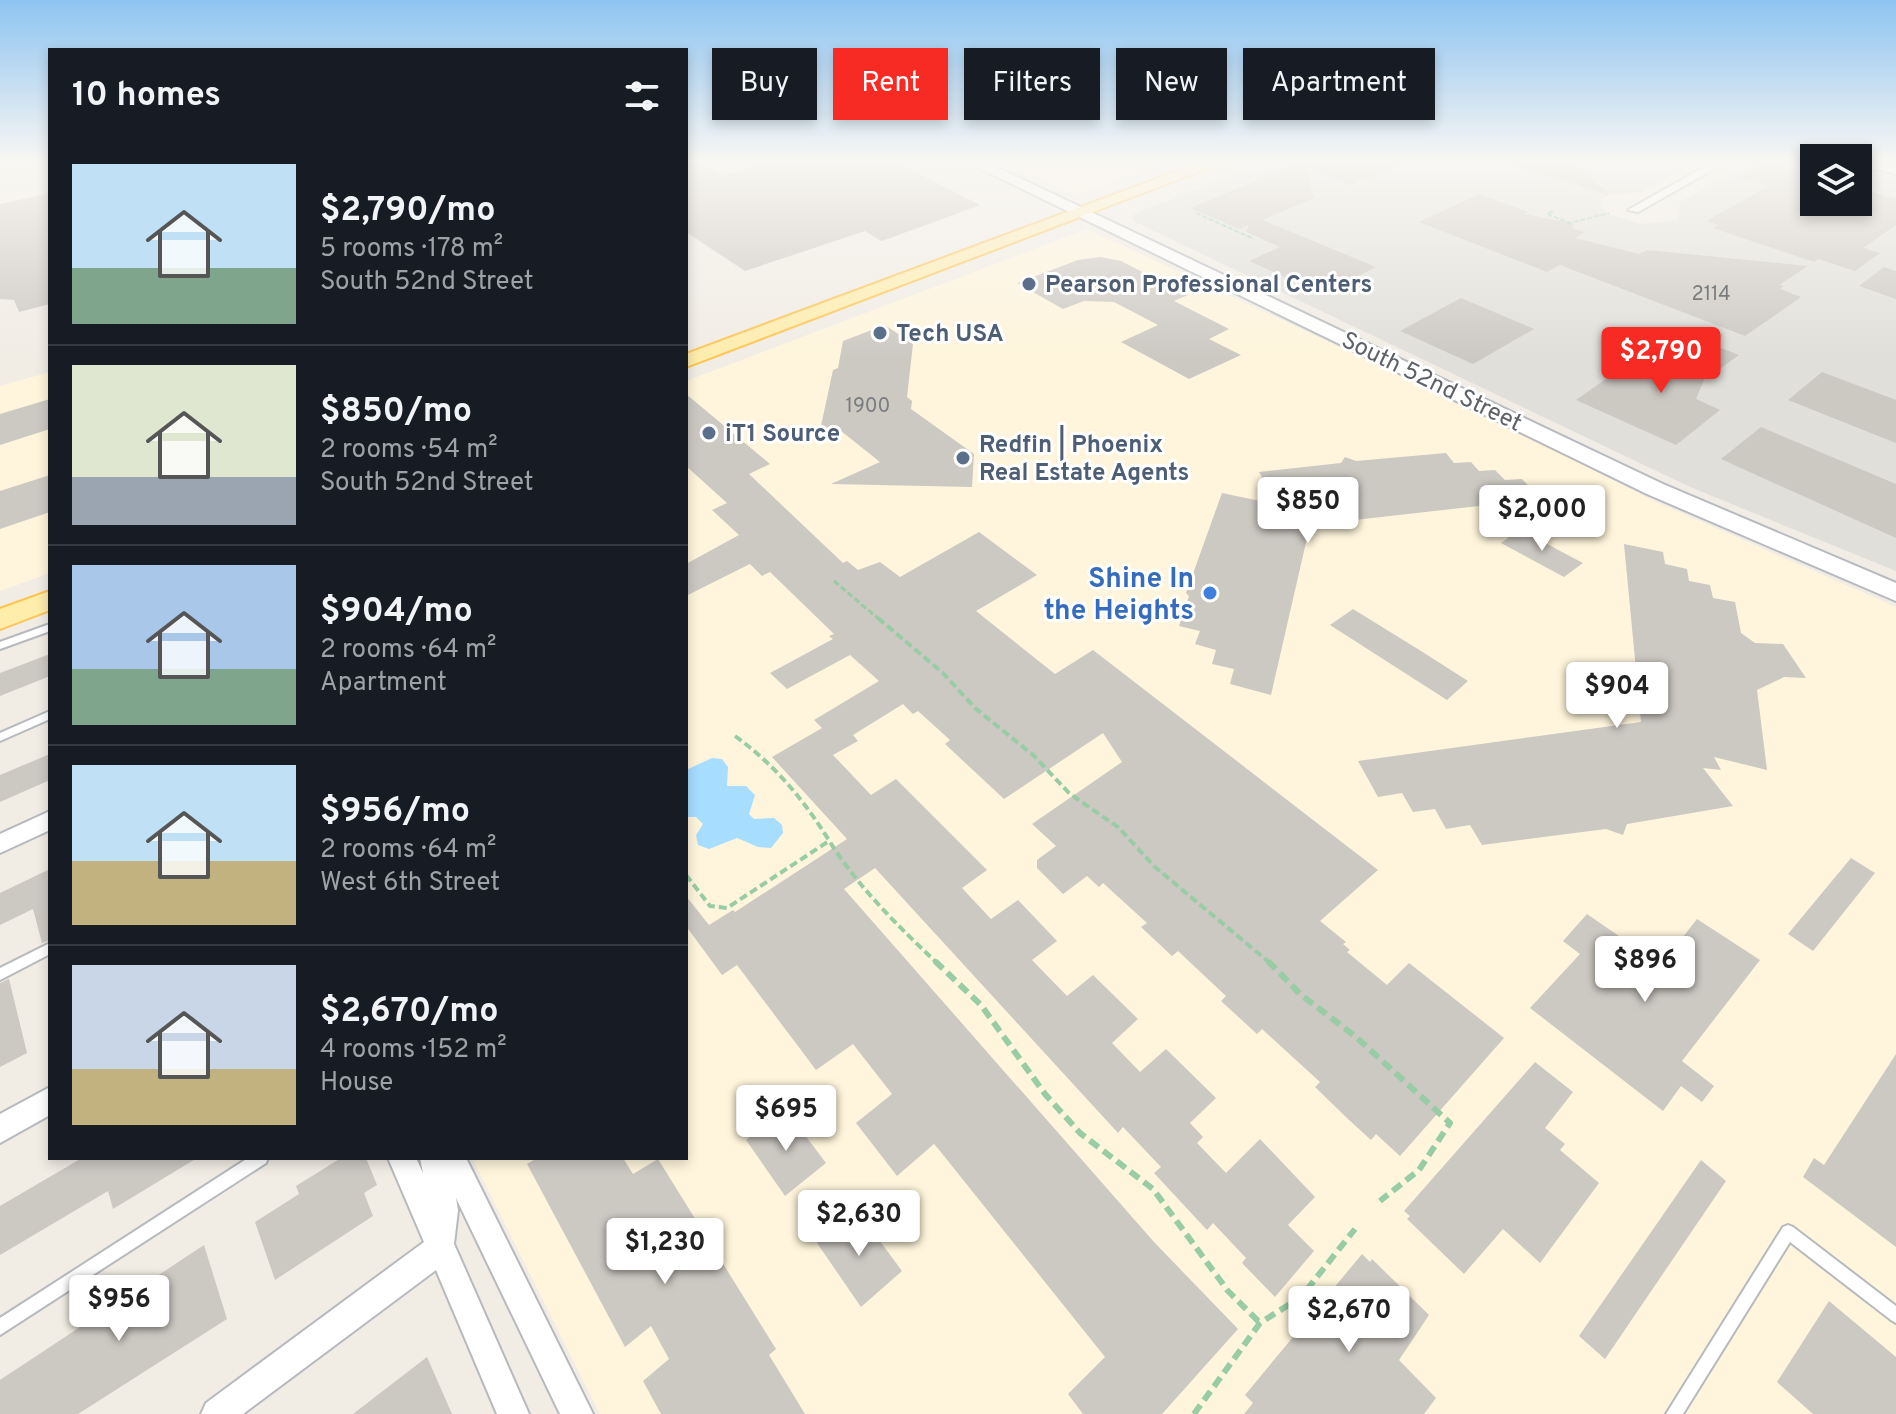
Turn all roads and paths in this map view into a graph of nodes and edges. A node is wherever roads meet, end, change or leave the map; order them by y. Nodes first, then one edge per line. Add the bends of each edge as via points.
1 (1044, 227) edge
2 (1110, 227) edge
3 (1227, 227) edge
4 (1254, 239) dead end
5 (688, 360) edge
6 (834, 581) dead end
7 (1896, 593) edge
8 (48, 601) edge
9 (0, 619) edge
10 (48, 628) edge
11 (0, 646) edge
12 (48, 716) edge
13 (735, 736) dead end
14 (0, 737) edge
15 (48, 821) edge
16 (829, 841) junction
17 (0, 844) edge
18 (688, 878) edge
19 (48, 949) edge
20 (0, 974) edge
21 (48, 1101) edge
22 (0, 1129) edge
23 (258, 1160) edge
24 (403, 1160) edge
25 (434, 1160) edge
26 (452, 1160) edge
27 (1380, 1201) dead end
28 (1355, 1229) dead end
29 (439, 1249) junction
30 (1896, 1315) edge
31 (1260, 1323) junction
32 (0, 1327) edge
33 (217, 1414) edge
34 (513, 1414) edge
35 (577, 1414) edge
36 (1194, 1414) edge
37 (1674, 1414) edge

1 - 5 main road
2 - 7 main road, South 52nd Street via 1655,489
3 - 4 path
6 - 27 path via 943,673 1070,794 1118,827 1202,909 1250,943 1300,994 1450,1123 1419,1170
8 - 9 main road
10 - 11 lane
12 - 14 lane
13 - 16 path via 808,809
15 - 17 street
16 - 18 path via 727,908 710,906
16 - 31 path via 902,930 981,1005 1080,1133 1153,1189 1228,1291
19 - 20 lane
21 - 22 street
23 - 32 lane
24 - 29 street
25 - 29 street via 444,1210
26 - 35 street
28 - 31 path via 1301,1297
29 - 33 street
29 - 34 street
30 - 37 lane via 1788,1232
31 - 36 path

